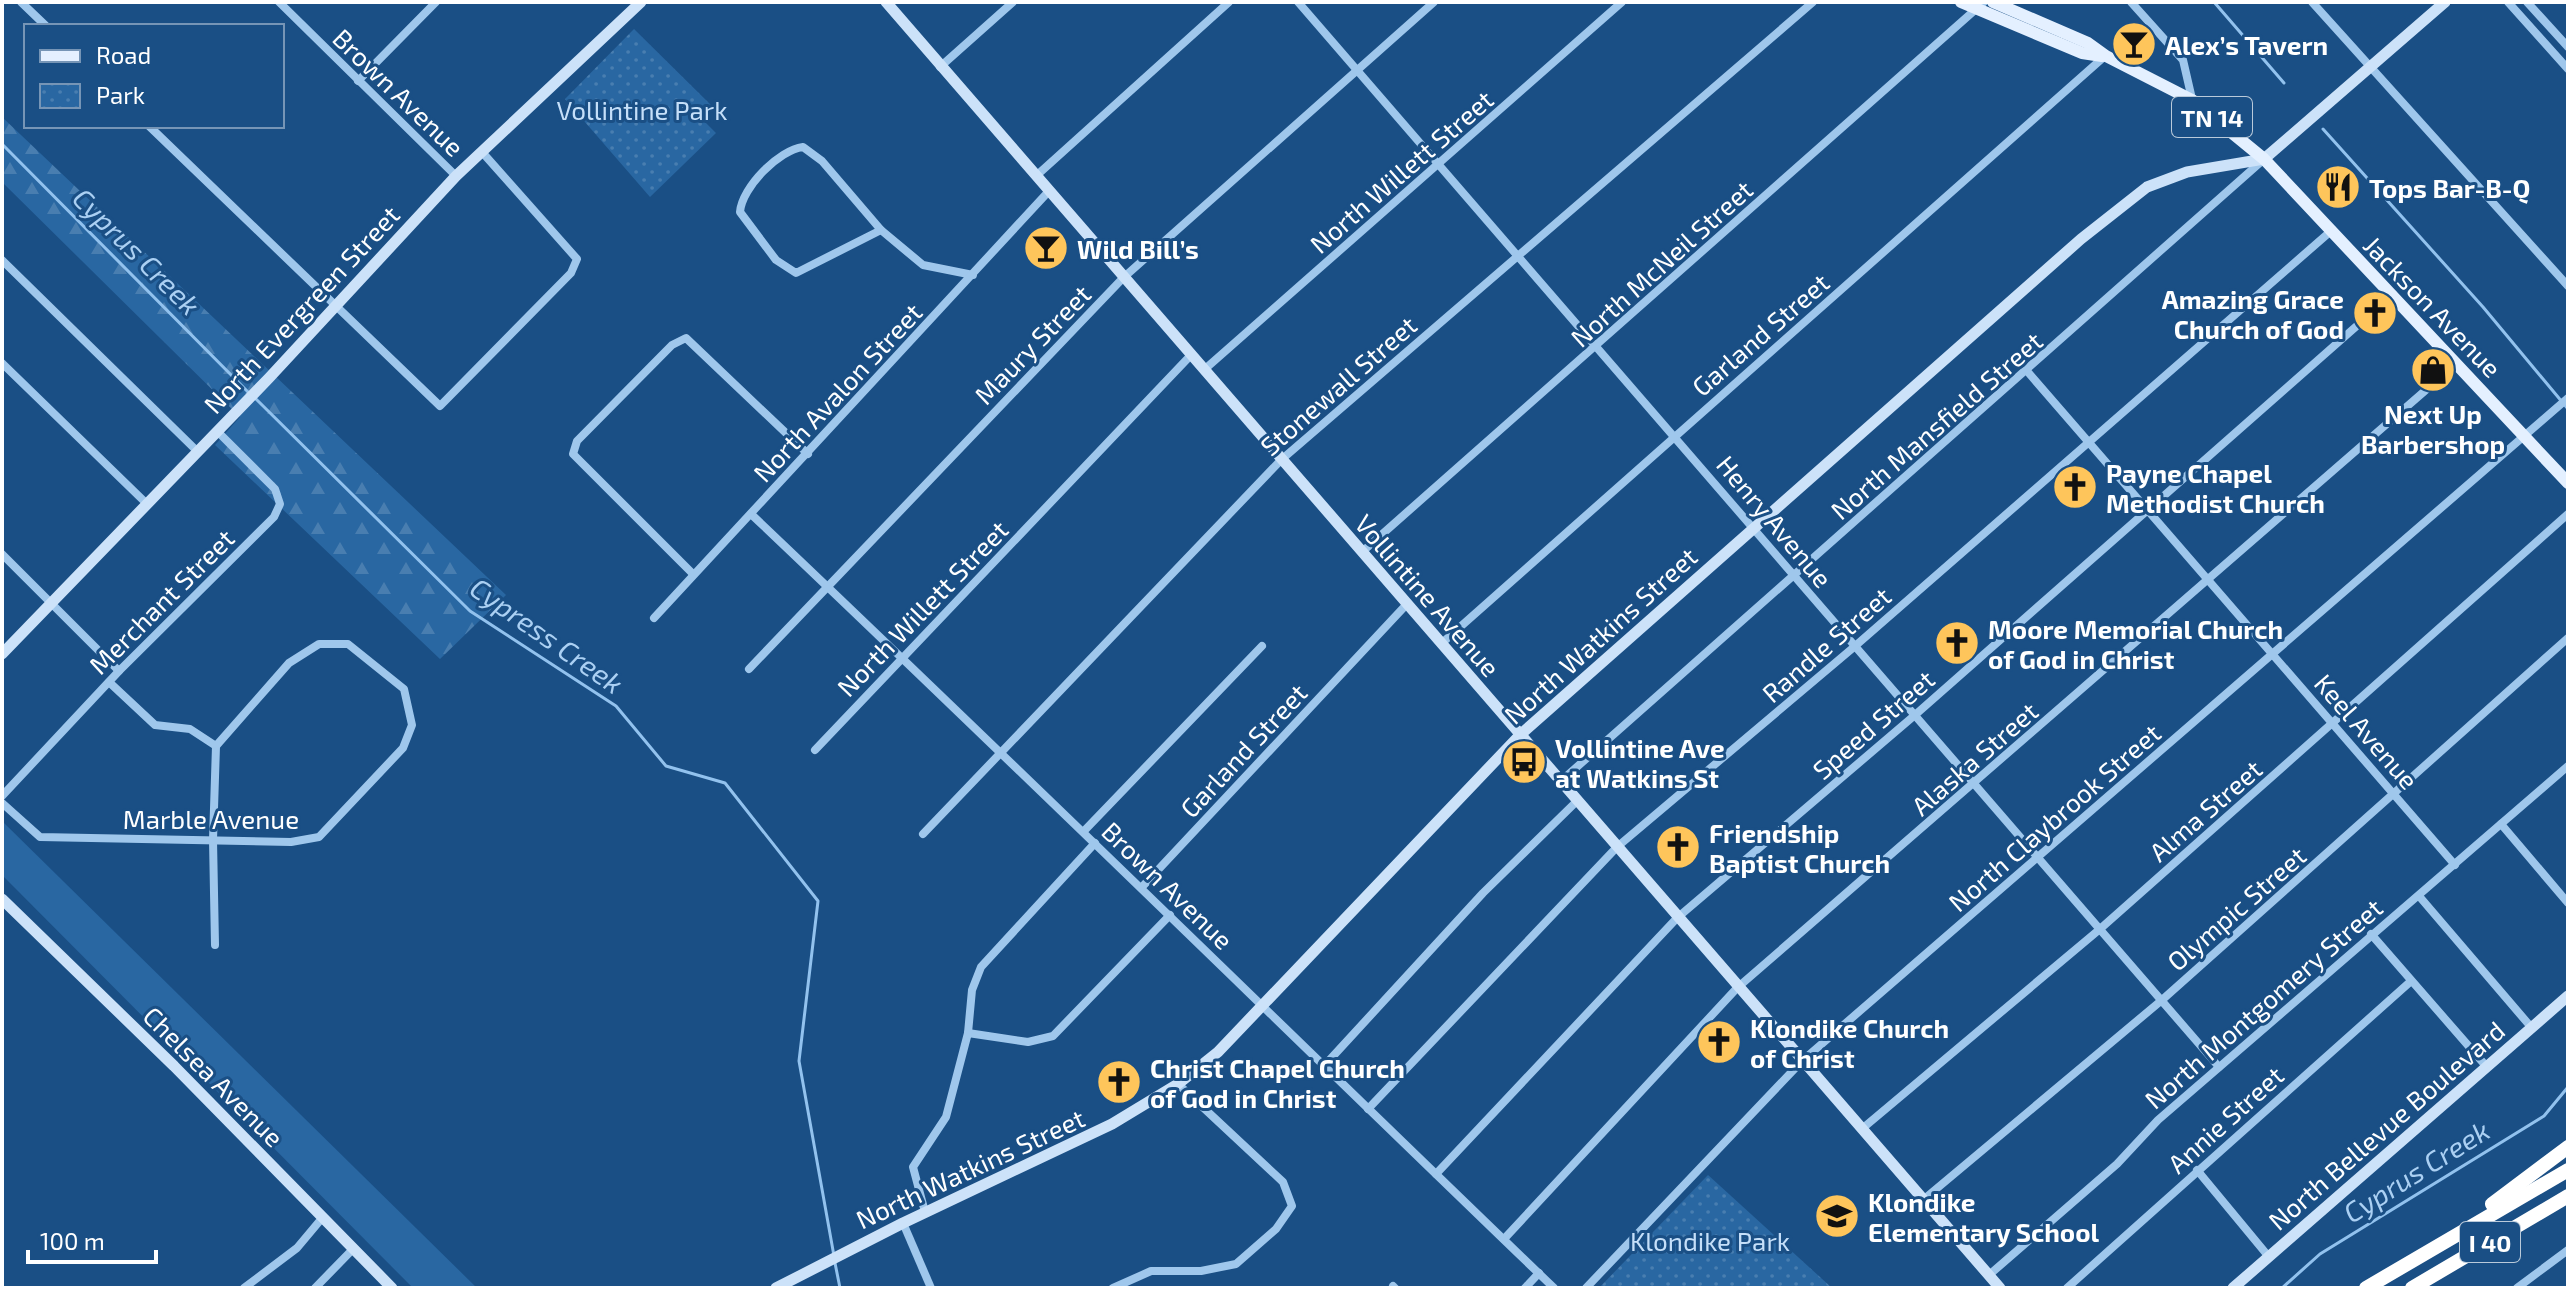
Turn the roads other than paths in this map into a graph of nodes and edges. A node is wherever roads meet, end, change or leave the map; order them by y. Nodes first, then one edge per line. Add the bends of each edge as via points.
1 (21, 2) edge
2 (279, 2) edge
3 (436, 2) edge
4 (641, 2) edge
5 (886, 2) edge
6 (1013, 2) edge
7 (1229, 2) edge
8 (1298, 2) edge
9 (1434, 2) edge
10 (1622, 2) edge
11 (1813, 2) edge
12 (1961, 2) edge
13 (1993, 2) edge
14 (2131, 2) edge
15 (2312, 2) edge
16 (2445, 2) edge
17 (2508, 2) edge
18 (2527, 2) edge
19 (1980, 5) edge
20 (44, 24) edge
21 (2568, 47) edge
22 (2106, 56) junction
23 (940, 67) junction
24 (2372, 67) junction
25 (2568, 69) edge
26 (1357, 70) junction
27 (358, 81) junction
28 (2192, 100) junction
29 (151, 128) edge
30 (482, 152) junction
31 (2264, 159) junction
32 (1439, 165) junction
33 (456, 176) junction
34 (1036, 176) junction
35 (1049, 191) junction
36 (881, 230) junction
37 (2331, 231) junction
38 (1517, 255) junction
39 (2, 260) edge
40 (973, 275) junction
41 (1123, 278) junction
42 (2568, 286) edge
43 (2393, 294) junction
44 (335, 305) junction
45 (1597, 347) junction
46 (1191, 355) junction
47 (2458, 362) junction
48 (2, 363) edge
49 (1205, 369) junction
50 (2027, 371) junction
51 (2568, 398) edge
52 (217, 431) junction
53 (1676, 435) junction
54 (2524, 435) junction
55 (2088, 443) junction
56 (197, 451) junction
57 (808, 454) junction
58 (1281, 460) junction
59 (2568, 483) edge
60 (146, 503) junction
61 (2147, 511) junction
62 (751, 514) junction
63 (2568, 514) edge
64 (1754, 526) junction
65 (1362, 552) junction
66 (2, 554) edge
67 (692, 573) junction
68 (1795, 576) junction
69 (2208, 580) junction
70 (826, 586) junction
71 (52, 602) junction
72 (1406, 605) junction
73 (654, 618) dead end
74 (2568, 638) edge
75 (1442, 643) junction
76 (1262, 646) dead end
77 (1854, 647) junction
78 (2273, 653) junction
79 (2, 654) edge
80 (903, 656) junction
81 (749, 669) dead end
82 (119, 671) junction
83 (109, 682) junction
84 (1915, 715) junction
85 (2334, 724) junction
86 (1520, 735) junction
87 (216, 746) junction
88 (815, 750) dead end
89 (999, 754) junction
90 (2566, 770) edge
91 (1561, 781) junction
92 (1974, 785) junction
93 (2395, 794) junction
94 (2, 796) edge
95 (1577, 801) junction
96 (2, 803) edge
97 (2501, 824) junction
98 (1084, 831) junction
99 (923, 834) dead end
100 (213, 840) junction
101 (1095, 843) junction
102 (1617, 847) junction
103 (2039, 858) junction
104 (2455, 865) junction
105 (1142, 887) junction
106 (2419, 896) junction
107 (2, 899) edge
108 (2568, 903) edge
109 (1170, 915) junction
110 (1677, 918) junction
111 (2100, 929) junction
112 (2371, 934) junction
113 (215, 945) dead end
114 (2410, 982) junction
115 (1737, 988) junction
116 (2568, 996) edge
117 (2162, 1000) junction
118 (1263, 1007) junction
119 (2531, 1027) junction
120 (968, 1033) junction
121 (1802, 1061) junction
122 (1324, 1066) junction
123 (2486, 1066) junction
124 (2219, 1067) junction
125 (1178, 1084) junction
126 (1368, 1109) junction
127 (1863, 1128) junction
128 (2568, 1147) edge
129 (2568, 1161) edge
130 (2197, 1170) junction
131 (2568, 1170) edge
132 (1436, 1174) junction
133 (2568, 1196) edge
134 (1923, 1200) junction
135 (925, 1212) junction
136 (323, 1217) junction
137 (903, 1223) junction
138 (2470, 1225) junction
139 (1504, 1239) junction
140 (2444, 1239) junction
141 (354, 1248) junction
142 (2568, 1250) edge
143 (2269, 1257) junction
144 (1539, 1273) junction
145 (1989, 1275) junction
146 (244, 1288) edge
147 (315, 1288) edge
148 (392, 1288) edge
149 (776, 1288) edge
150 (931, 1288) edge
151 (1113, 1288) edge
152 (1525, 1288) edge
153 (1554, 1288) edge
154 (1586, 1288) edge
155 (2000, 1288) edge
156 (2067, 1288) edge
157 (2233, 1288) edge
158 (2366, 1288) edge
159 (2412, 1288) edge
160 (2517, 1288) edge

1 - 20 street
2 - 27 street, Brown Avenue
3 - 27 street
4 - 30 street, North Evergreen Street
5 - 23 street, Vollintine Avenue
6 - 23 street
7 - 34 street
8 - 26 street, Henry Avenue
9 - 26 street, Maury Street
10 - 32 street, North Willett Street
11 - 38 street, Stonewall Street
12 - 19 main road, Jackson Avenue / TN 14
13 - 22 main road, Jackson Avenue / TN 14
14 - 28 street via 2183,60
15 - 24 street
16 - 24 street
17 - 25 street
18 - 21 street
19 - 22 main road, Jackson Avenue / TN 14 via 2082,53
19 - 45 street, North McNeil Street
22 - 28 main road, Jackson Avenue / TN 14
22 - 53 street, Garland Street
23 - 34 street, Vollintine Avenue
24 - 31 street
24 - 42 street
26 - 32 street, Henry Avenue
26 - 41 street, Maury Street
27 - 33 street, Brown Avenue
28 - 31 main road, Jackson Avenue / TN 14
29 - 44 street
30 - 33 street, North Evergreen Street
30 - 44 street via 577,259 571,273 440,406
31 - 37 main road, Jackson Avenue / TN 14
31 - 50 street, North Mansfield Street
31 - 64 street, North Watkins Street via 2187,172 2147,187
32 - 38 street, Henry Avenue
32 - 49 street, North Willett Street
33 - 44 street, North Evergreen Street
34 - 35 street, Vollintine Avenue
35 - 40 street, North Avalon Street
35 - 41 street, Vollintine Avenue
36 - 36 street via 822,161 803,147 782,154 741,204 744,221 776,260 796,273
36 - 40 street via 923,265
37 - 43 main road, Jackson Avenue / TN 14
37 - 55 street, Randle Street
38 - 45 street, Henry Avenue
38 - 58 street, Stonewall Street
39 - 56 street
40 - 57 street, North Avalon Street
41 - 46 street, Vollintine Avenue
41 - 70 street, Maury Street
43 - 47 main road, Jackson Avenue / TN 14
43 - 61 street, Speed Street
44 - 52 street, North Evergreen Street
45 - 53 street, Henry Avenue
45 - 65 street, North McNeil Street
46 - 49 street, Vollintine Avenue
46 - 80 street, North Willett Street
47 - 54 main road, Jackson Avenue / TN 14
47 - 69 street, Alaska Street
48 - 60 street
49 - 58 street, Vollintine Avenue
50 - 55 street, Keel Avenue
50 - 68 street, North Mansfield Street
51 - 54 street, North Claybrook Street
52 - 56 street, North Evergreen Street
52 - 82 street, Merchant Street via 275,489 280,504 274,517
53 - 64 street, Henry Avenue
53 - 75 street, Garland Street
54 - 59 main road, Jackson Avenue / TN 14
54 - 78 street, North Claybrook Street
55 - 61 street, Keel Avenue
55 - 77 street, Randle Street
56 - 60 street, North Evergreen Street
57 - 62 street, North Avalon Street
57 - 67 street via 686,338 672,345 577,441 573,454
58 - 65 street, Vollintine Avenue
58 - 89 street, Stonewall Street
60 - 71 street, North Evergreen Street
61 - 69 street, Keel Avenue
61 - 84 street, Speed Street
62 - 67 street, North Avalon Street
62 - 70 street, Brown Avenue
63 - 85 street, Alma Street
64 - 68 street, Henry Avenue
64 - 86 street, North Watkins Street
65 - 72 street, Vollintine Avenue
66 - 71 street
67 - 73 street, North Avalon Street
68 - 77 street, Henry Avenue
68 - 91 street, North Mansfield Street
69 - 78 street, Keel Avenue
69 - 92 street, Alaska Street
70 - 80 street, Brown Avenue
70 - 81 street, Maury Street
71 - 79 street, North Evergreen Street
71 - 82 street
72 - 75 street, Vollintine Avenue
72 - 105 street, Garland Street
74 - 93 street, Olympic Street
75 - 86 street, Vollintine Avenue
76 - 98 street
77 - 84 street, Henry Avenue
77 - 102 street, Randle Street
78 - 85 street, Keel Avenue
78 - 103 street, North Claybrook Street
80 - 88 street, North Willett Street
80 - 89 street, Brown Avenue
82 - 83 street, Merchant Street
83 - 87 street via 155,725 190,729
83 - 94 street, Merchant Street
84 - 92 street, Henry Avenue
84 - 110 street, Speed Street
85 - 93 street, Keel Avenue
85 - 111 street, Alma Street
86 - 91 street, Vollintine Avenue
86 - 118 street, North Watkins Street
87 - 100 street
87 - 100 street, Marble Avenue via 289,663 319,644 348,644 404,689 412,725 403,748 319,837 291,842
89 - 98 street, Brown Avenue
89 - 99 street, Stonewall Street
90 - 97 street, North Montgomery Street
91 - 95 street, Vollintine Avenue
92 - 103 street, Henry Avenue
92 - 115 street, Alaska Street
93 - 104 street, Keel Avenue
93 - 117 street, Olympic Street
95 - 102 street, Vollintine Avenue
95 - 122 street via 1483,893
96 - 100 street, Marble Avenue via 40,837
97 - 104 street, North Montgomery Street
97 - 108 street
98 - 101 street, Brown Avenue
100 - 113 street
101 - 105 street, Brown Avenue
101 - 120 street via 981,967 972,990
102 - 110 street, Vollintine Avenue
102 - 126 street, Randle Street
103 - 111 street, Henry Avenue
103 - 121 street, North Claybrook Street
104 - 106 street, North Montgomery Street
105 - 109 street, Brown Avenue
106 - 112 street, North Montgomery Street
106 - 119 street
107 - 136 street, Chelsea Avenue
109 - 118 street, Brown Avenue
109 - 120 street via 1053,1036 1028,1042
110 - 115 street, Vollintine Avenue
110 - 132 street, Speed Street
111 - 117 street, Henry Avenue
111 - 127 street, Alma Street
112 - 114 street
112 - 124 street, North Montgomery Street
114 - 123 street
114 - 130 street, Annie Street
115 - 121 street, Vollintine Avenue
115 - 139 street, Alaska Street
116 - 119 street, North Bellevue Boulevard
117 - 124 street, Henry Avenue
117 - 134 street, Olympic Street
118 - 122 street, Brown Avenue
118 - 125 street, North Watkins Street
119 - 123 street, North Bellevue Boulevard
120 - 135 street via 946,1117 913,1167
121 - 127 street, Vollintine Avenue
121 - 154 street, North Claybrook Street
122 - 126 street, Brown Avenue
123 - 143 street, North Bellevue Boulevard
124 - 145 street, North Montgomery Street
125 - 135 street, North Watkins Street via 1112,1124
125 - 151 street via 1283,1182 1292,1206 1276,1229 1236,1264 1201,1271 1151,1271
126 - 132 street, Brown Avenue
127 - 134 street, Vollintine Avenue
128 - 140 highway
129 - 138 highway
130 - 143 street
130 - 156 street, Annie Street
131 - 138 highway, I 40
132 - 139 street, Brown Avenue
133 - 159 highway, I 40
134 - 145 street, Vollintine Avenue
135 - 137 street, North Watkins Street
136 - 141 street, Chelsea Avenue
136 - 146 street via 297,1248
137 - 149 street, North Watkins Street
137 - 150 street
138 - 140 highway, I 40
139 - 144 street, Brown Avenue
140 - 158 highway, I 40
141 - 147 street
141 - 148 street, Chelsea Avenue
142 - 160 street
143 - 157 street, North Bellevue Boulevard
144 - 152 street
144 - 153 street, Brown Avenue
145 - 155 street, Vollintine Avenue

